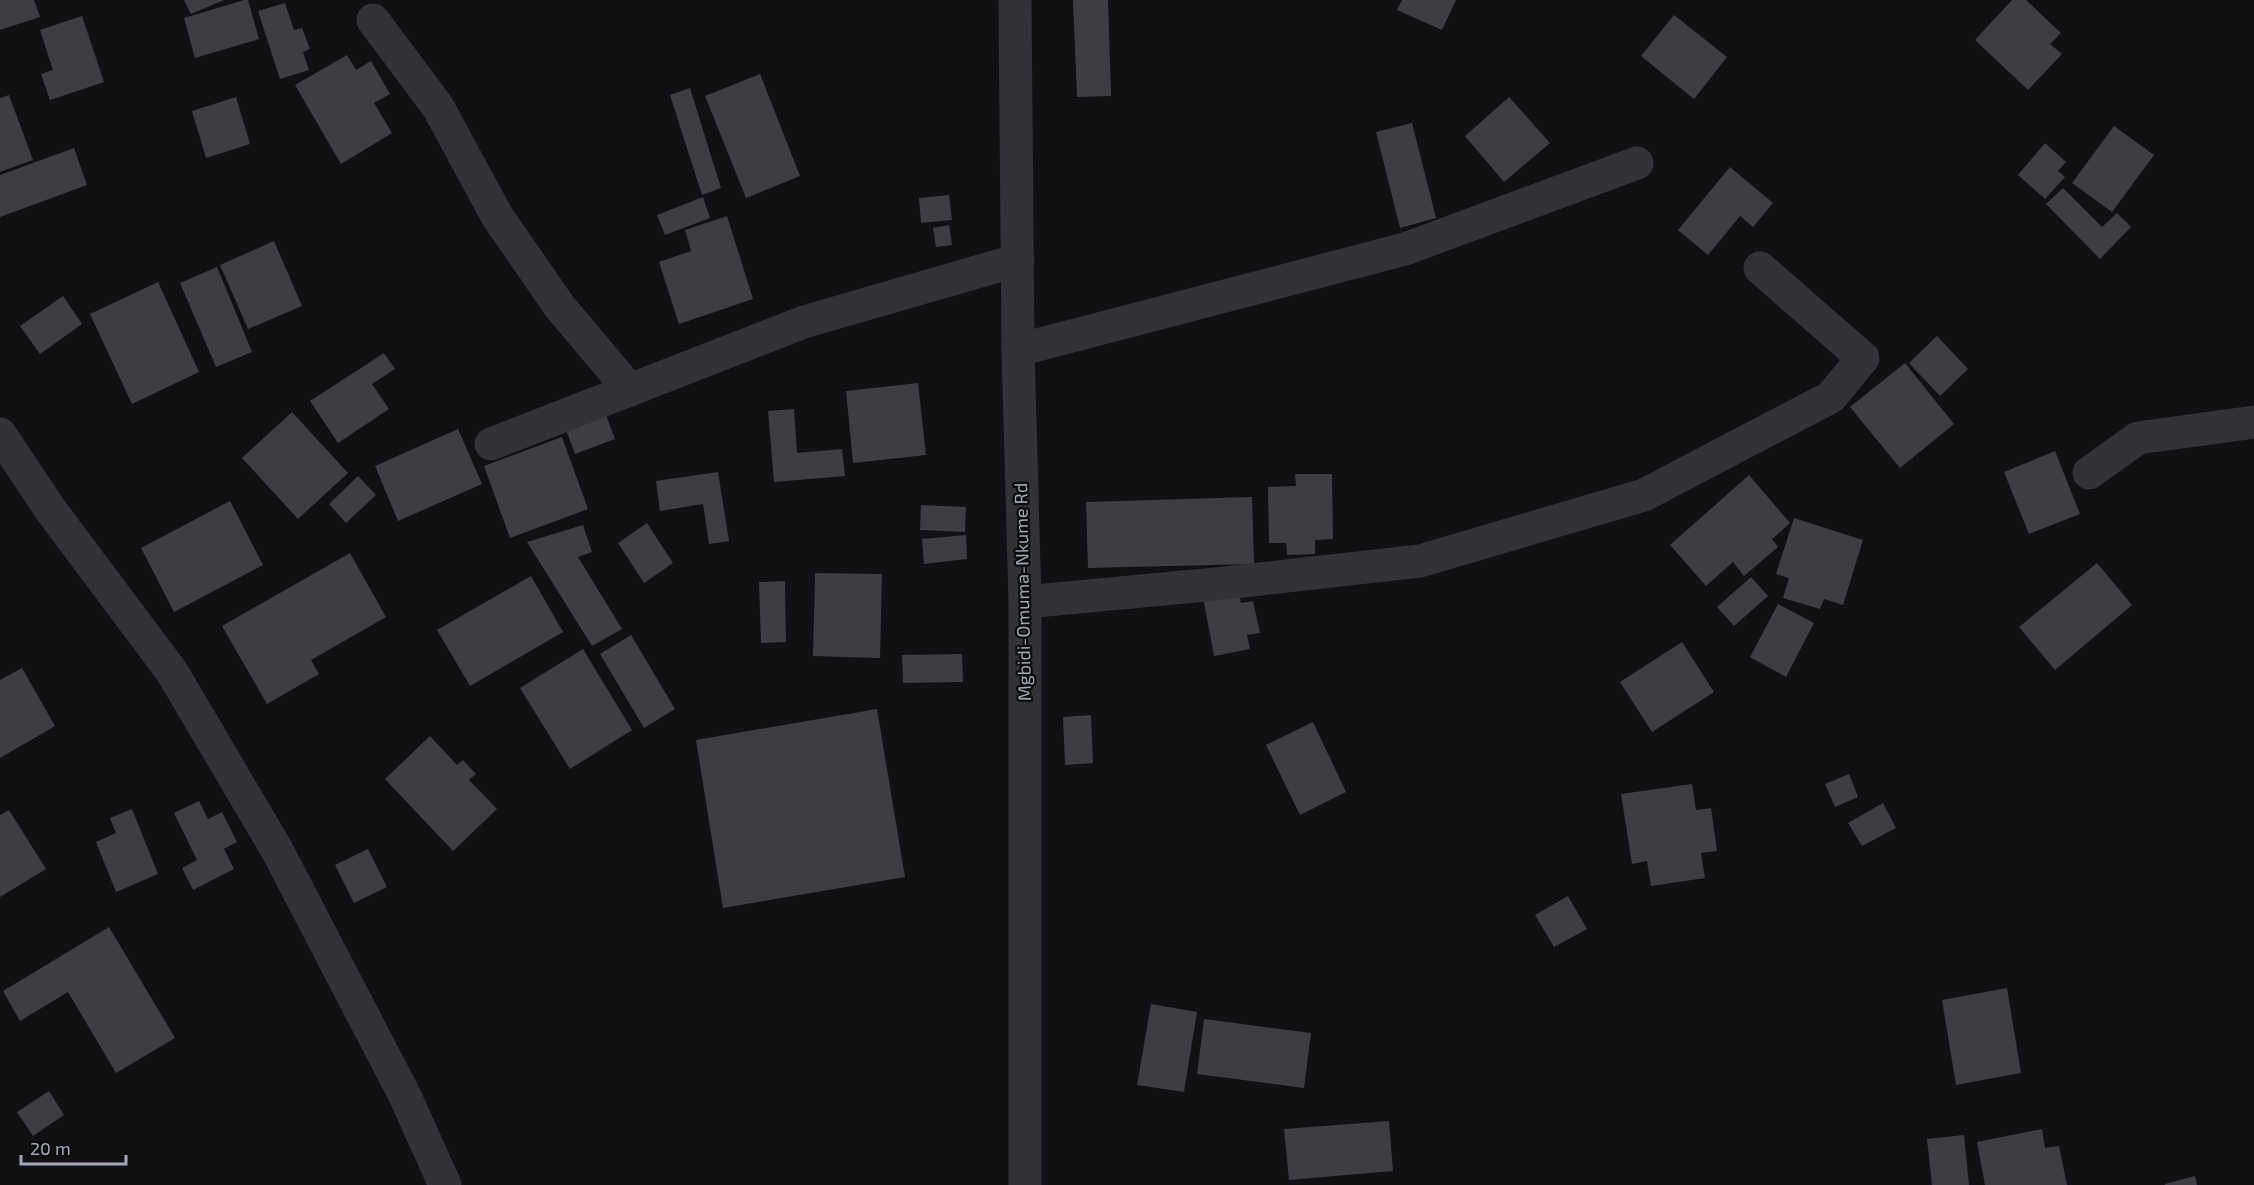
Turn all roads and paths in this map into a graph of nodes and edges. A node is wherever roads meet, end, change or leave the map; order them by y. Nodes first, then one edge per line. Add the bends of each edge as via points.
1 (1015, 0) edge
2 (373, 20) dead end
3 (1637, 163) dead end
4 (1018, 260) junction
5 (1760, 268) dead end
6 (1018, 350) junction
7 (630, 390) junction
8 (2254, 422) edge
9 (0, 434) edge
10 (491, 444) dead end
11 (2089, 472) dead end
12 (1025, 602) junction
13 (445, 1185) edge
14 (1025, 1185) edge

1 - 4 street, Mgbidi-Omuma-Nkume Rd
2 - 7 street via 438,108 497,216 560,307
3 - 6 street via 1405,249
4 - 6 street, Mgbidi-Omuma-Nkume Rd
4 - 7 street via 804,322
5 - 12 street via 1863,358 1831,397 1644,495 1420,561
6 - 12 street, Mgbidi-Omuma-Nkume Rd
7 - 10 street
8 - 11 street via 2138,438
9 - 13 street via 190,701 277,850 405,1096
12 - 14 street, Mgbidi-Omuma-Nkume Rd

